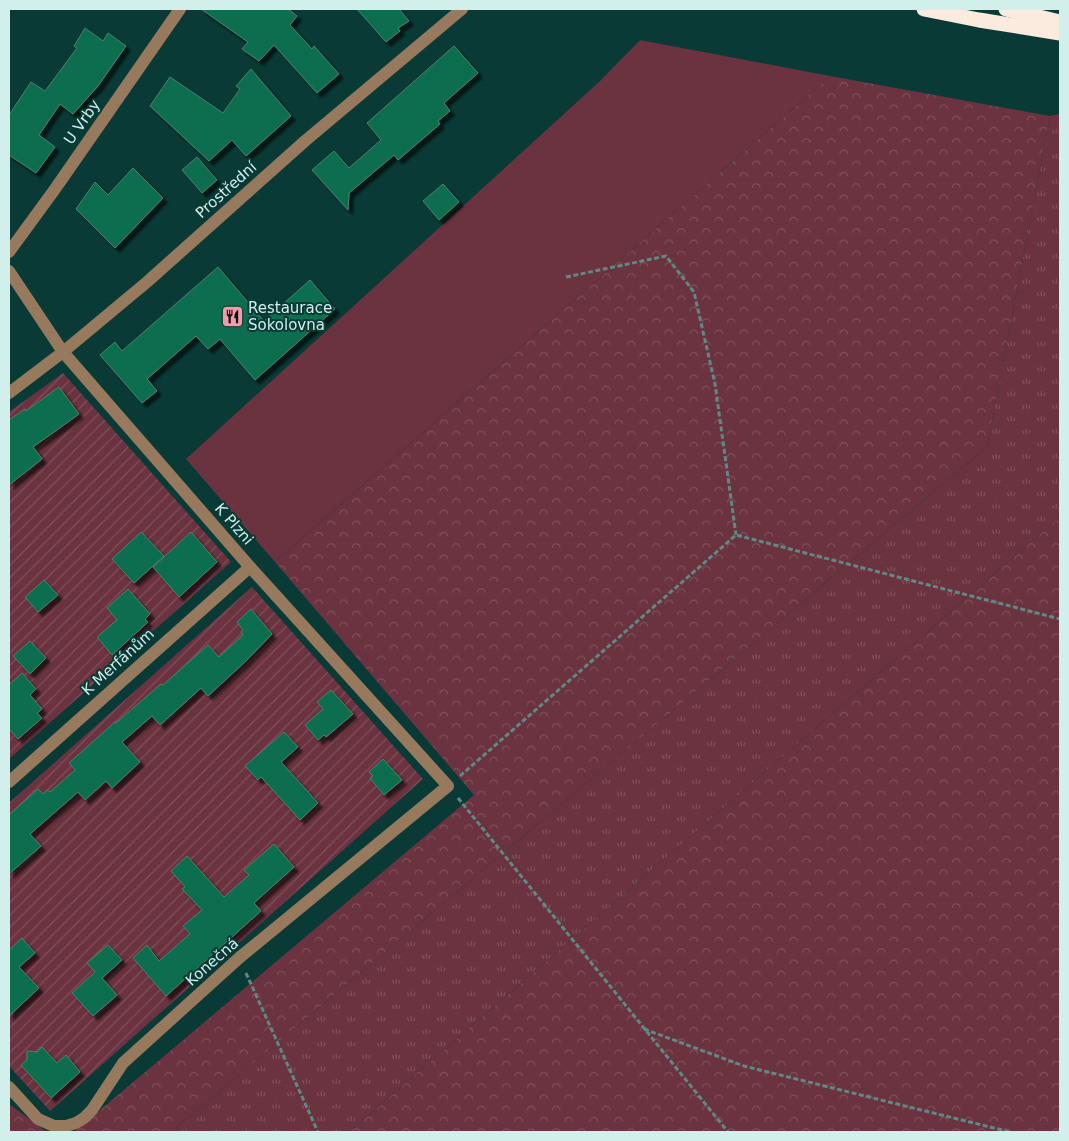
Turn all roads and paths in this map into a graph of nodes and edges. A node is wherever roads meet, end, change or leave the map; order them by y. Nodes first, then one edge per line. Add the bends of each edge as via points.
1 (180, 9) edge
2 (462, 9) edge
3 (924, 9) edge
4 (1006, 9) edge
5 (1060, 22) edge
6 (1060, 33) edge
7 (9, 252) edge
8 (9, 271) edge
9 (566, 277) dead end
10 (63, 352) junction
11 (9, 393) edge
12 (736, 535) junction
13 (250, 567) junction
14 (1060, 619) edge
15 (9, 782) edge
16 (448, 786) junction
17 (239, 958) junction
18 (643, 1028) junction
19 (9, 1087) edge
20 (318, 1132) edge
21 (728, 1132) edge
22 (1010, 1132) edge

1 - 7 street, U Vrby
2 - 10 street, Prostřední
3 - 6 highway
4 - 5 highway
8 - 10 street, K Plzni
9 - 12 path via 666,256 694,292 715,384
10 - 11 street, Prostřední
10 - 13 street, K Plzni
12 - 14 path
12 - 16 path
13 - 15 street, K Merfánům
13 - 16 street, K Plzni
16 - 17 street, Konečná
16 - 18 path
17 - 19 street, Konečná via 122,1063 92,1110 76,1123 54,1126 38,1119
17 - 20 path
18 - 21 path
18 - 22 path via 744,1066

